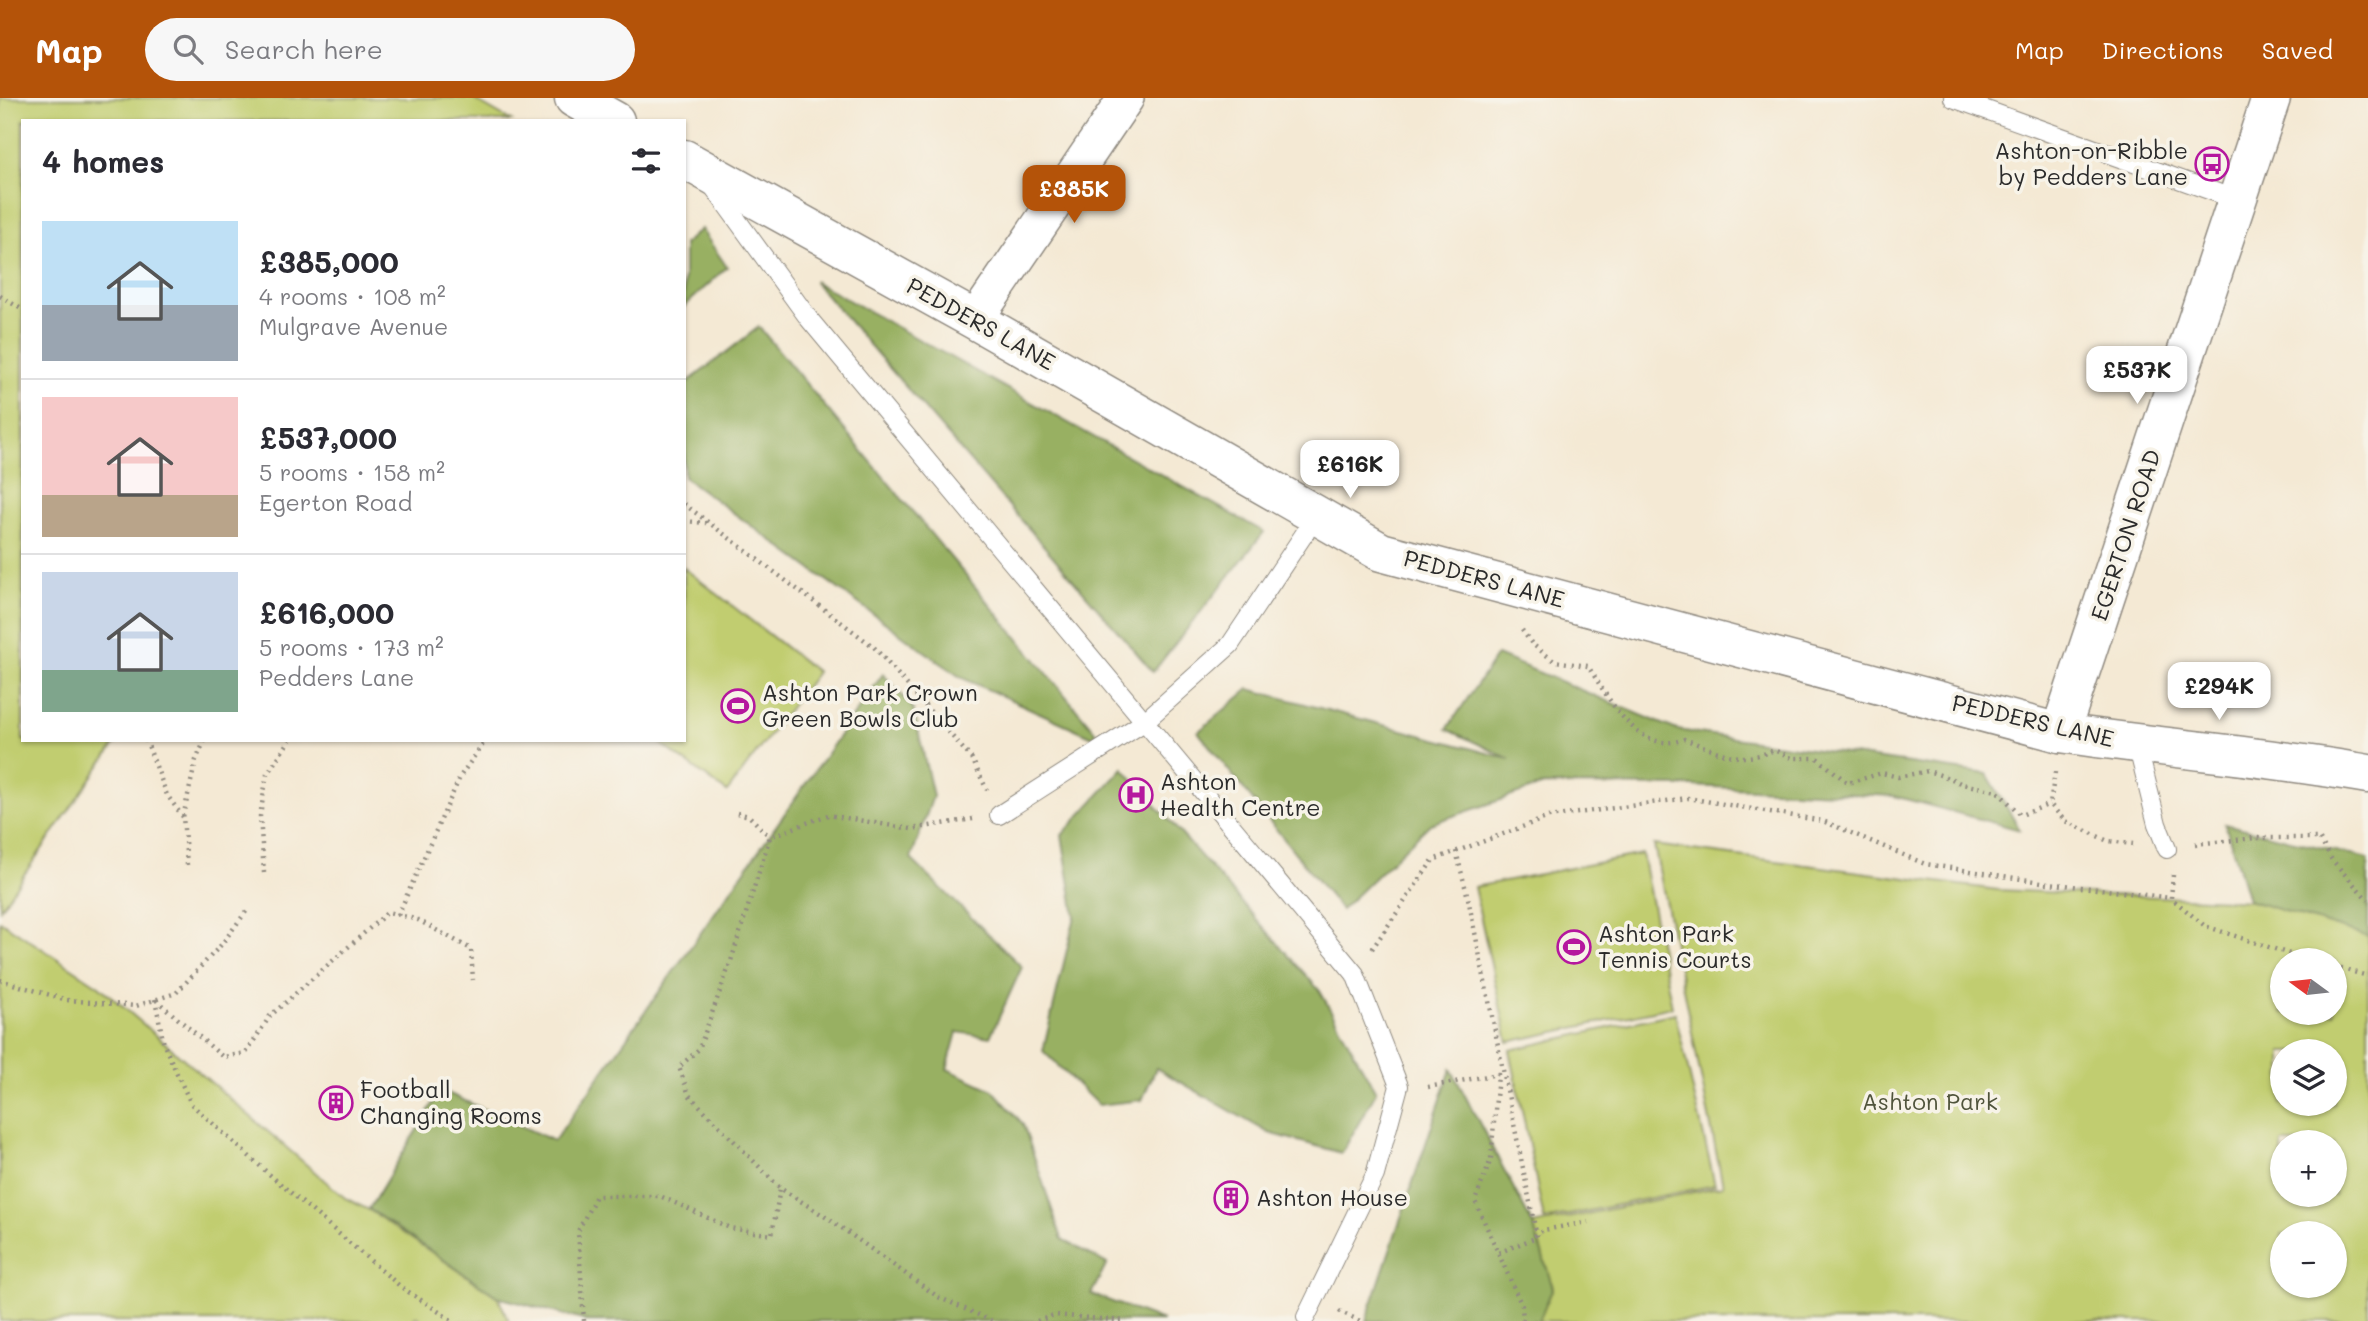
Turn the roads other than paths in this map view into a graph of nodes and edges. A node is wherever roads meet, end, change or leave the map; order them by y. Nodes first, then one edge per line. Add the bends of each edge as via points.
1 (574, 98) edge
2 (1126, 98) edge
3 (1953, 98) edge
4 (2271, 98) edge
5 (611, 119) edge
6 (691, 163) edge
7 (2237, 200) junction
8 (975, 320) junction
9 (1317, 515) junction
10 (1144, 722) junction
11 (2060, 733) junction
12 (2137, 744) junction
13 (2368, 774) edge
14 (999, 815) road end
15 (2167, 849) road end
16 (1306, 1317) dead end

1 - 5 street
2 - 8 street
3 - 7 lane
4 - 7 street, EGERTON ROAD
6 - 8 street, PEDDERS LANE
6 - 10 lane via 809,319
7 - 11 street, EGERTON ROAD
8 - 9 street, PEDDERS LANE
9 - 10 lane via 1230,645
9 - 11 street, PEDDERS LANE via 1381,552
10 - 14 lane
10 - 16 lane via 1354,974 1399,1086 1375,1175
11 - 12 street, PEDDERS LANE
12 - 13 street, PEDDERS LANE via 2291,760
12 - 15 lane

